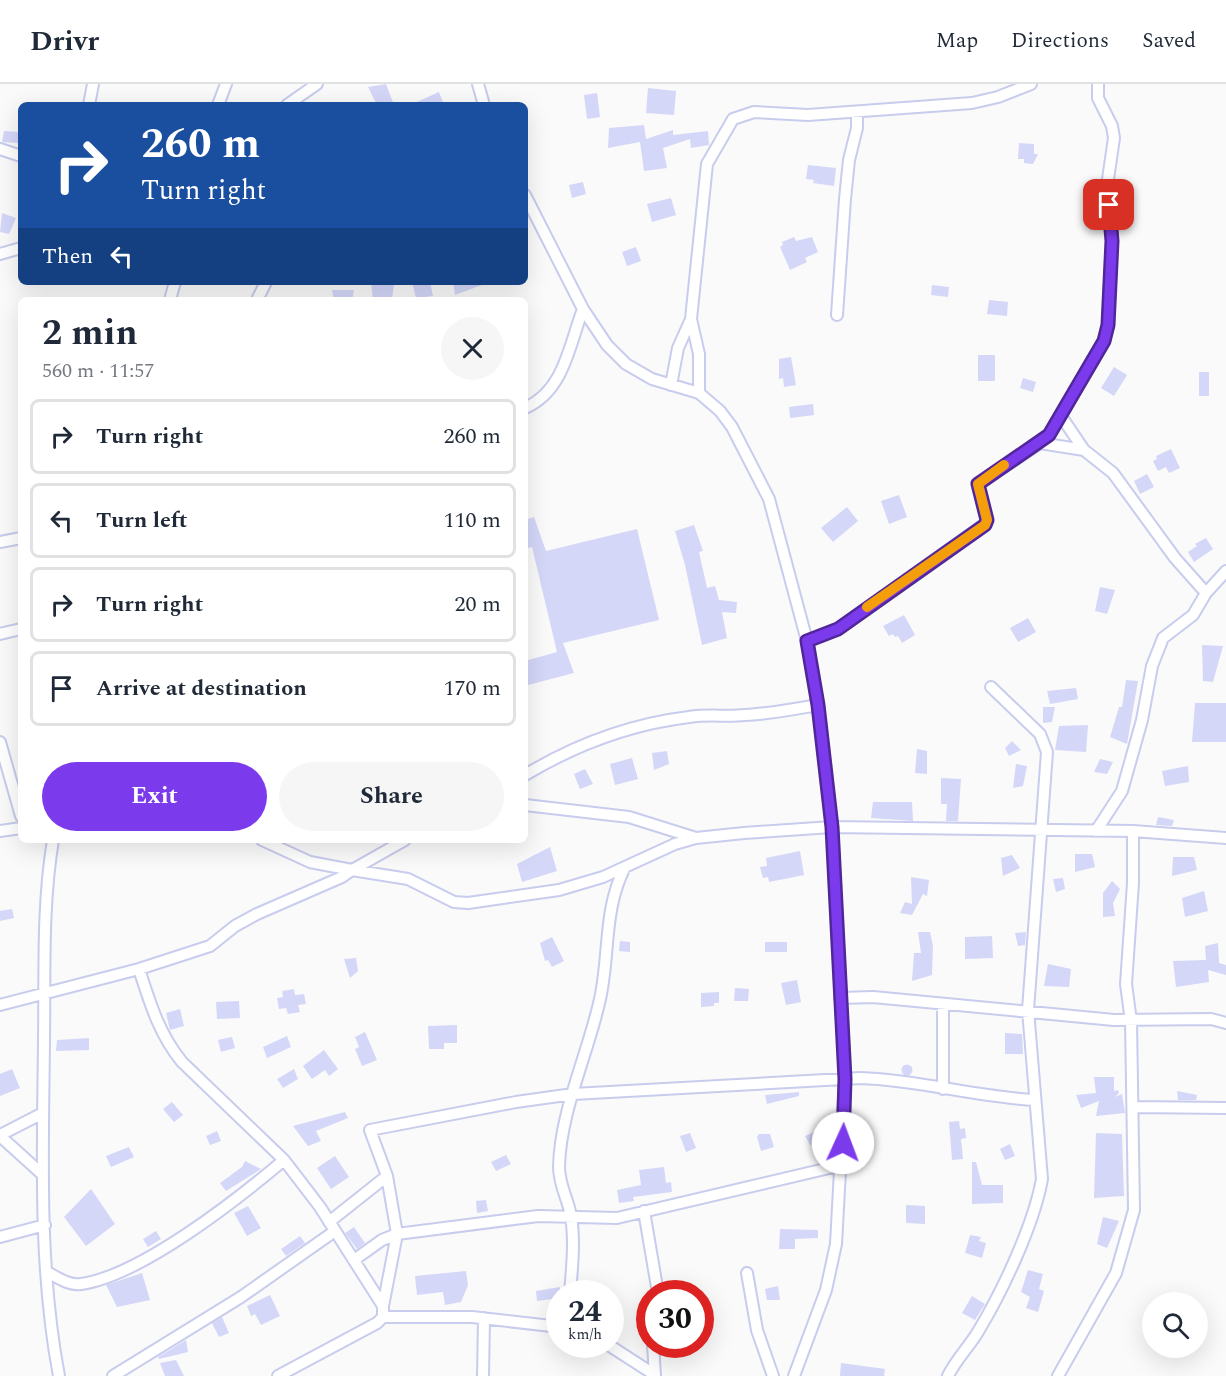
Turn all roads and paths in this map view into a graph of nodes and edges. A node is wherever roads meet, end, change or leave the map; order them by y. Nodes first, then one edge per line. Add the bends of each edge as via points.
1 (93, 84) edge
2 (226, 84) edge
3 (317, 84) edge
4 (478, 84) edge
5 (1031, 84) edge
6 (1098, 84) edge
7 (90, 102) edge
8 (219, 102) edge
9 (291, 102) edge
10 (483, 102) edge
11 (857, 112) junction
12 (0, 150) edge
13 (18, 155) edge
14 (528, 201) edge
15 (18, 249) edge
16 (0, 254) edge
17 (582, 309) junction
18 (837, 315) dead end
19 (691, 319) junction
20 (671, 385) junction
21 (699, 393) junction
22 (528, 406) edge
23 (1061, 416) junction
24 (1040, 443) junction
25 (1084, 450) junction
26 (18, 539) edge
27 (0, 542) edge
28 (1226, 572) edge
29 (1206, 593) junction
30 (18, 630) edge
31 (0, 634) edge
32 (807, 641) junction
33 (991, 687) dead end
34 (818, 705) junction
35 (0, 742) edge
36 (528, 773) edge
37 (18, 805) edge
38 (528, 805) edge
39 (832, 827) junction
40 (18, 828) edge
41 (1040, 830) junction
42 (0, 831) edge
43 (1096, 831) junction
44 (1133, 831) junction
45 (696, 838) junction
46 (1226, 838) edge
47 (52, 843) edge
48 (269, 843) edge
49 (400, 843) edge
50 (625, 867) junction
51 (352, 870) junction
52 (139, 969) junction
53 (45, 995) junction
54 (840, 998) junction
55 (0, 1005) edge
56 (944, 1005) junction
57 (1028, 1010) junction
58 (1131, 1021) junction
59 (1226, 1023) edge
60 (845, 1079) junction
61 (943, 1089) junction
62 (573, 1094) junction
63 (1035, 1100) junction
64 (1134, 1107) junction
65 (1226, 1108) edge
66 (43, 1113) junction
67 (0, 1136) edge
68 (284, 1160) junction
69 (842, 1165) junction
70 (42, 1174) junction
71 (387, 1176) junction
72 (644, 1211) junction
73 (571, 1215) junction
74 (45, 1225) junction
75 (332, 1227) junction
76 (397, 1234) junction
77 (0, 1237) edge
78 (354, 1260) junction
79 (47, 1272) junction
80 (747, 1273) dead end
81 (570, 1280) edge
82 (656, 1280) edge
83 (383, 1311) junction
84 (484, 1318) junction
85 (546, 1326) edge
86 (624, 1355) edge
87 (654, 1358) edge
88 (59, 1376) edge
89 (113, 1376) edge
90 (278, 1376) edge
91 (483, 1376) edge
92 (655, 1376) edge
93 (773, 1376) edge
94 (794, 1376) edge
95 (948, 1376) edge
96 (1058, 1376) edge

1 - 7 street
2 - 8 street
3 - 9 street
4 - 10 street
5 - 11 street via 978,102
6 - 23 street via 1098,98 1114,138 1107,186 1112,241 1108,325 1104,341
11 - 18 street via 845,199
11 - 19 street via 754,112 733,119 707,164
12 - 13 street
14 - 17 street
15 - 16 street
17 - 20 street via 626,364 652,380
17 - 22 street via 556,382 548,394
19 - 20 street via 678,348
19 - 21 street via 699,354
20 - 21 street
21 - 32 street via 732,427 770,499
23 - 24 street
23 - 25 street
24 - 25 street
24 - 32 street via 978,484 985,525 838,629
25 - 29 street via 1113,473 1175,558
26 - 27 street
28 - 29 street
29 - 43 street via 1193,615 1163,638 1152,666 1122,791
30 - 31 street
32 - 34 street
33 - 41 street via 1040,734 1045,745 1048,767
34 - 36 street via 746,716 670,721 600,738 562,753
34 - 39 street
35 - 37 street
38 - 45 street via 630,817
39 - 41 street
39 - 45 street
39 - 54 street
40 - 42 street
41 - 43 street
41 - 57 street
43 - 44 street
44 - 46 street
44 - 58 street via 1126,984
45 - 50 street
47 - 53 street
48 - 51 street via 310,862
49 - 51 street
50 - 51 street via 559,891 468,903 454,902 408,879
50 - 62 street via 611,899 603,980
51 - 52 street via 235,926 210,946
52 - 53 street
52 - 68 street via 168,1045
53 - 55 street
53 - 66 street
54 - 56 street via 873,997
54 - 60 street
56 - 57 street
56 - 61 street
57 - 58 street
57 - 63 street
58 - 59 street via 1210,1019
58 - 64 street
60 - 61 street via 883,1079
60 - 62 street
60 - 69 street
61 - 63 street
62 - 71 street via 370,1130
62 - 73 street via 559,1169
63 - 95 street via 1041,1152 1039,1194 1008,1272 978,1332
64 - 65 street
64 - 96 street via 1134,1210 1116,1274
66 - 67 street
66 - 70 street
67 - 70 street
68 - 75 street
68 - 79 street via 219,1211 141,1262 80,1284
69 - 72 street
69 - 94 street via 839,1217 826,1290
70 - 74 street
71 - 75 street
71 - 76 street
72 - 73 street via 617,1218
72 - 82 street
73 - 76 street
73 - 81 street
74 - 77 street
74 - 79 street
75 - 78 street
75 - 89 street via 241,1297
76 - 78 street
76 - 83 street
78 - 83 street
79 - 88 street
80 - 93 street via 757,1330
83 - 84 street
83 - 90 street via 366,1330
84 - 85 street
84 - 91 street
86 - 92 street
87 - 92 street

